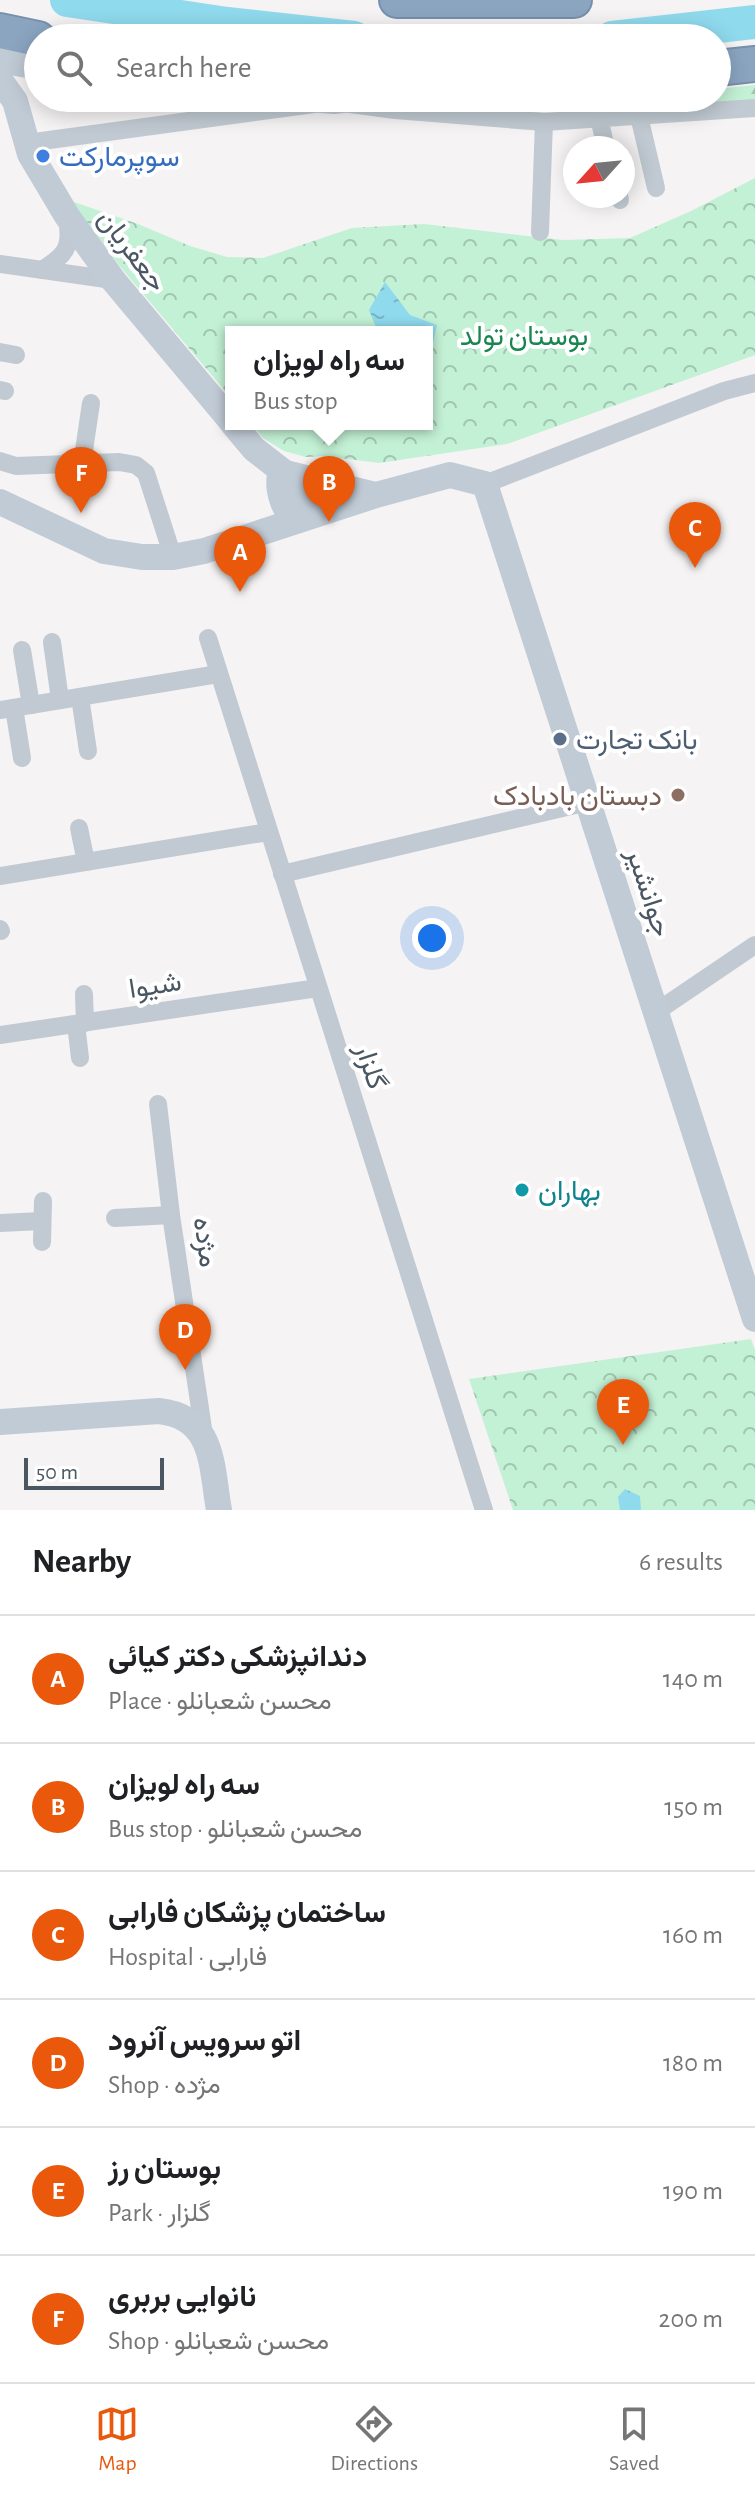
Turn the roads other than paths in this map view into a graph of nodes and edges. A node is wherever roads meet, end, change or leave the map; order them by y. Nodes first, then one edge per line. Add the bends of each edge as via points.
1 (397, 0) edge
2 (570, 0) edge
3 (0, 31) edge
4 (24, 36) edge
5 (0, 60) edge
6 (24, 64) edge
7 (755, 64) edge
8 (731, 67) edge
9 (8, 91) edge
10 (755, 108) edge
11 (731, 110) edge
12 (256, 112) edge
13 (420, 112) edge
14 (697, 112) edge
15 (639, 116) junction
16 (599, 118) junction
17 (544, 122) junction
18 (603, 136) edge
19 (27, 143) junction
20 (656, 188) dead end
21 (67, 216) junction
22 (540, 232) dead end
23 (0, 264) edge
24 (42, 270) junction
25 (113, 280) junction
26 (755, 383) edge
27 (91, 403) dead end
28 (225, 414) edge
29 (239, 430) edge
30 (0, 461) edge
31 (82, 464) junction
32 (285, 473) junction
33 (485, 484) junction
34 (376, 495) junction
35 (0, 502) edge
36 (297, 520) junction
37 (173, 557) junction
38 (208, 638) dead end
39 (52, 642) dead end
40 (22, 650) dead end
41 (218, 674) junction
42 (80, 697) junction
43 (60, 700) junction
44 (15, 708) edge
45 (88, 751) dead end
46 (22, 758) dead end
47 (588, 802) junction
48 (79, 828) dead end
49 (268, 832) junction
50 (86, 862) junction
51 (282, 874) junction
52 (0, 876) edge
53 (755, 945) edge
54 (318, 988) junction
55 (84, 994) dead end
56 (656, 1012) junction
57 (80, 1023) junction
58 (0, 1035) edge
59 (80, 1058) dead end
60 (158, 1104) dead end
61 (43, 1201) dead end
62 (171, 1215) junction
63 (115, 1218) dead end
64 (42, 1221) junction
65 (0, 1223) edge
66 (42, 1242) dead end
67 (755, 1319) edge
68 (0, 1422) edge
69 (204, 1435) junction
70 (219, 1510) edge
71 (484, 1510) edge

1 - 2 highway
3 - 4 highway
5 - 6 main road
7 - 8 highway
9 - 19 main road, جعفریان
10 - 11 street
12 - 19 street
13 - 17 street
14 - 15 street
15 - 16 street
15 - 20 street
16 - 17 street
16 - 18 street
17 - 22 street
19 - 21 main road, جعفریان
21 - 24 street via 67,249
21 - 25 main road, جعفریان
23 - 24 street
24 - 25 street
25 - 28 main road, جعفریان
26 - 33 street
27 - 31 street
29 - 32 main road, جعفریان
30 - 31 street via 16,466
31 - 37 street via 119,462 146,473
32 - 34 main road
32 - 36 main road via 293,479 303,512
33 - 34 main road via 450,475
33 - 47 main road, جوانشیر
34 - 36 main road
35 - 37 main road via 104,551
36 - 37 main road
38 - 41 street, گلزار
39 - 43 street
40 - 44 street
41 - 42 street
41 - 49 street, گلزار
42 - 43 street
42 - 45 street
43 - 44 street
44 - 46 street
47 - 51 street
47 - 56 main road, جوانشیر
48 - 50 street
49 - 50 street
49 - 51 street, گلزار
50 - 52 street
51 - 54 street, گلزار
53 - 56 street
54 - 57 street, شیوا
54 - 71 street, گلزار
55 - 57 street
56 - 67 main road, جوانشیر
57 - 58 street, شیوا
57 - 59 street
60 - 62 street, مژده
61 - 64 street
62 - 63 street
62 - 69 street, مژده
64 - 65 street
64 - 66 street
68 - 69 main road via 159,1411 183,1417
69 - 70 main road, مژده

